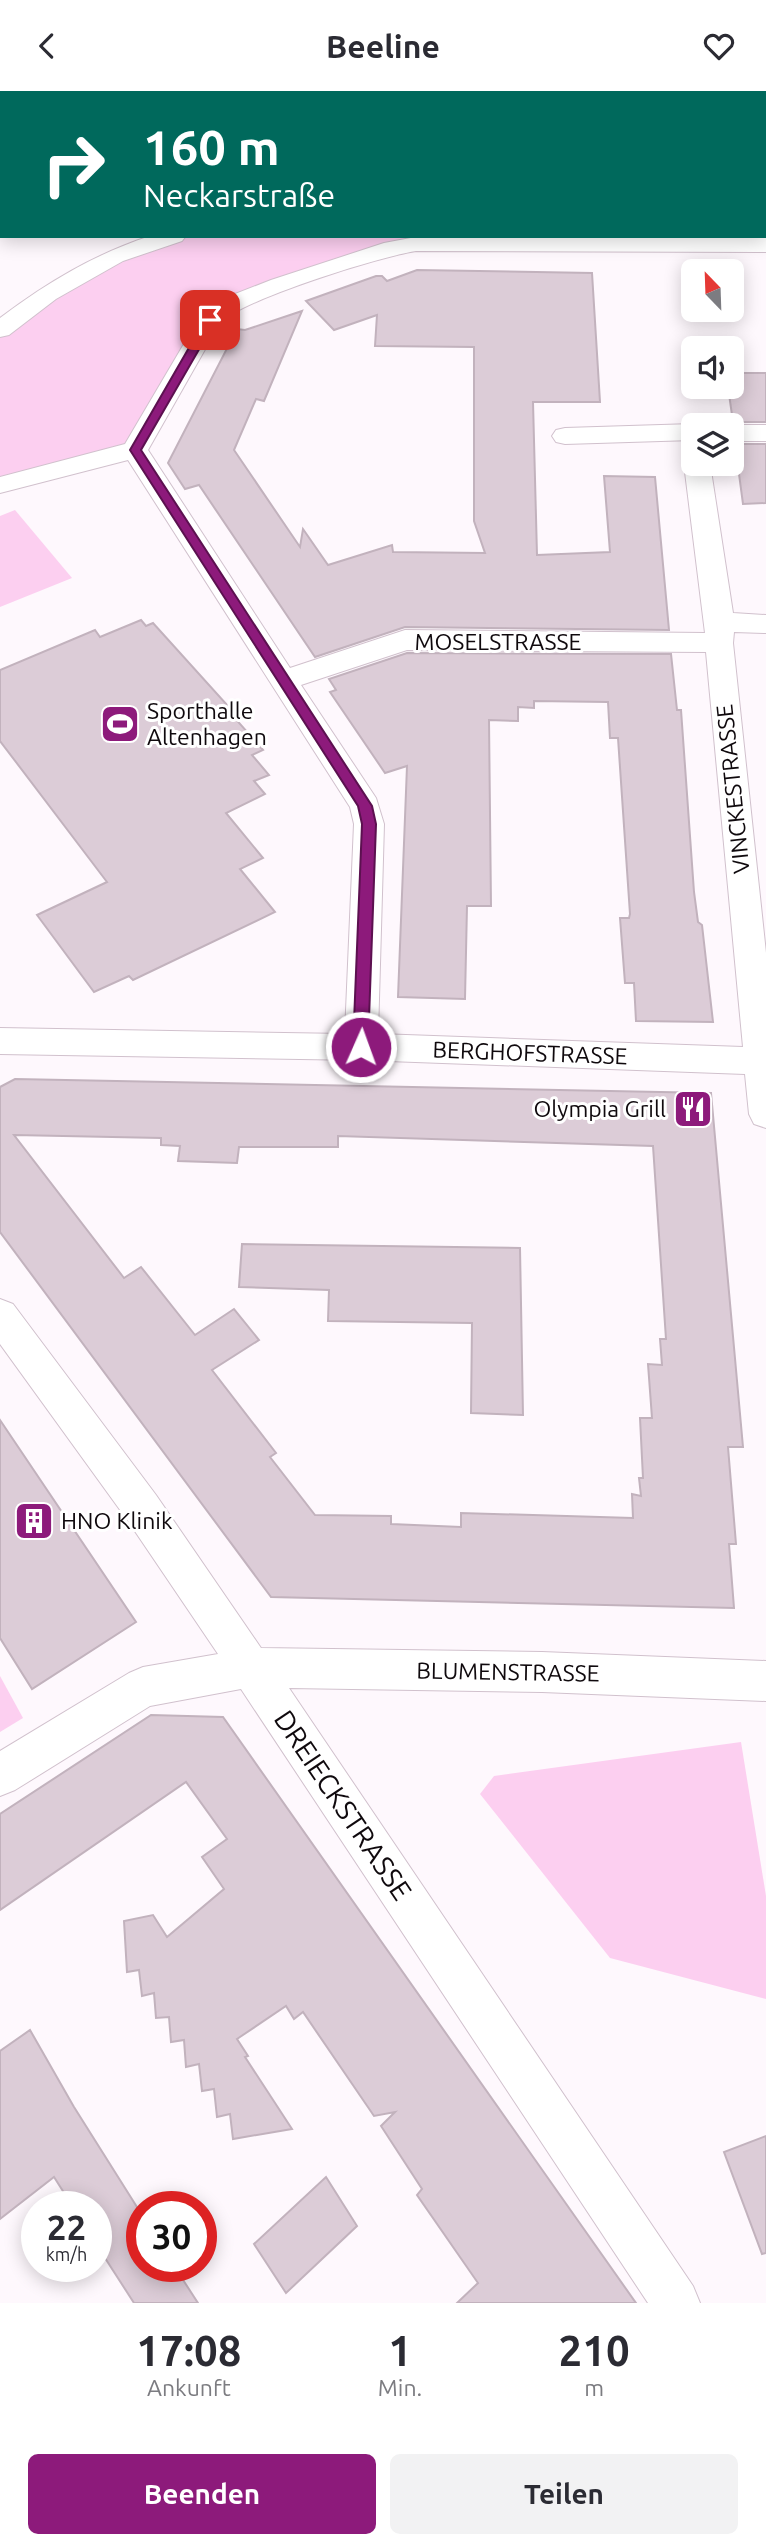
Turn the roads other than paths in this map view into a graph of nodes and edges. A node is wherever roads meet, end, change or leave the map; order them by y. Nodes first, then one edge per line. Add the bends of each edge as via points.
1 (168, 238) edge
2 (745, 238) edge
3 (766, 243) edge
4 (0, 330) edge
5 (744, 433) edge
6 (766, 433) edge
7 (681, 434) edge
8 (565, 436) dead end
9 (135, 450) junction
10 (699, 476) edge
11 (0, 485) edge
12 (766, 624) edge
13 (719, 633) junction
14 (284, 680) junction
15 (0, 1041) edge
16 (361, 1047) junction
17 (763, 1061) edge
18 (766, 1114) edge
19 (0, 1315) edge
20 (250, 1668) junction
21 (766, 1681) edge
22 (0, 1775) edge
23 (676, 2303) edge

1 - 4 street via 116,256 47,294
2 - 3 street
3 - 9 street via 416,244 279,285 221,308 210,320
5 - 6 street
7 - 8 street
9 - 11 street
9 - 14 street
10 - 13 street, VINCKESTRASSE
12 - 13 street, MOSELSTRASSE
13 - 14 street, MOSELSTRASSE via 405,640
13 - 17 street, VINCKESTRASSE
14 - 16 street via 365,806 369,824
15 - 16 street, BERGHOFSTRASSE
16 - 17 street, BERGHOFSTRASSE
17 - 18 street, VINCKESTRASSE
19 - 20 street, DREIECKSTRASSE via 142,1508
20 - 21 street, BLUMENSTRASSE
20 - 22 street, BLUMENSTRASSE via 143,1687
20 - 23 street, DREIECKSTRASSE

